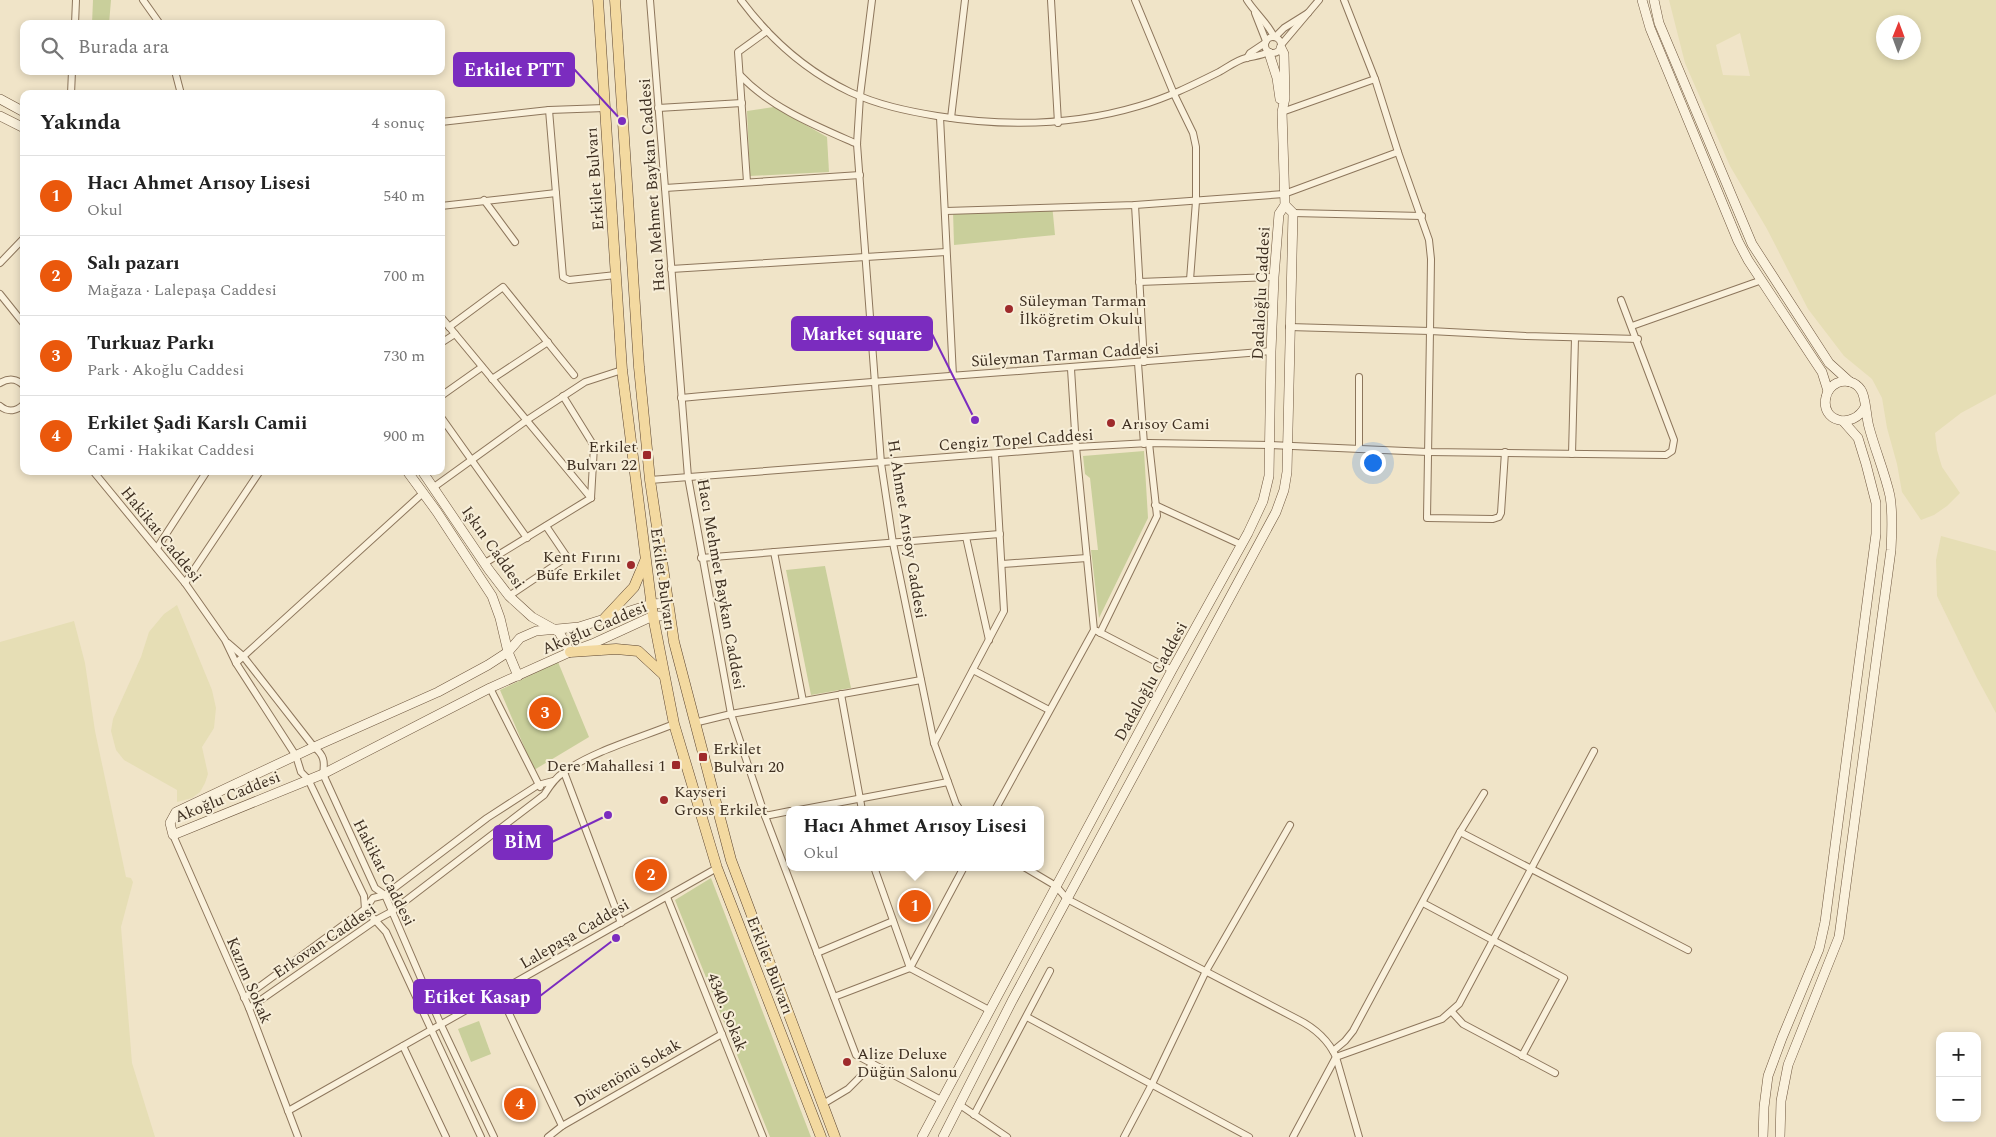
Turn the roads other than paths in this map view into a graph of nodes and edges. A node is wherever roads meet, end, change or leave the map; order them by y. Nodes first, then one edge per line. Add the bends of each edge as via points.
1 (76, 0) edge
2 (143, 0) edge
3 (598, 0) edge
4 (615, 0) edge
5 (650, 0) edge
6 (741, 0) edge
7 (872, 0) edge
8 (964, 0) edge
9 (1051, 0) edge
10 (1135, 0) edge
11 (1247, 0) edge
12 (1320, 0) edge
13 (1344, 0) edge
14 (1642, 0) edge
15 (1654, 0) edge
16 (1255, 12) junction
17 (1308, 13) junction
18 (75, 20) edge
19 (157, 20) edge
20 (767, 31) junction
21 (1275, 37) junction
22 (1265, 42) junction
23 (1281, 46) junction
24 (1268, 52) junction
25 (1247, 58) junction
26 (72, 75) edge
27 (176, 75) edge
28 (740, 75) junction
29 (1375, 79) junction
30 (71, 90) edge
31 (180, 90) edge
32 (1174, 94) junction
33 (860, 96) junction
34 (0, 99) edge
35 (742, 103) junction
36 (605, 108) junction
37 (658, 108) junction
38 (1282, 109) junction
39 (20, 110) edge
40 (550, 110) junction
41 (0, 116) edge
42 (940, 116) junction
43 (951, 118) junction
44 (445, 122) edge
45 (1058, 123) junction
46 (20, 126) edge
47 (858, 144) junction
48 (1398, 152) junction
49 (860, 175) junction
50 (747, 182) junction
51 (665, 188) junction
52 (556, 193) junction
53 (1284, 194) junction
54 (484, 200) junction
55 (1196, 201) junction
56 (445, 205) edge
57 (1134, 205) junction
58 (1285, 206) junction
59 (946, 211) junction
60 (1293, 213) junction
61 (1422, 216) junction
62 (20, 242) edge
63 (515, 242) dead end
64 (946, 252) junction
65 (866, 258) junction
66 (0, 263) edge
67 (671, 269) junction
68 (616, 275) junction
69 (1274, 276) junction
70 (1190, 280) junction
71 (1762, 280) junction
72 (1139, 282) junction
73 (0, 294) edge
74 (1622, 300) dead end
75 (20, 319) edge
76 (445, 322) edge
77 (1632, 326) junction
78 (449, 327) junction
79 (1289, 327) junction
80 (1430, 330) junction
81 (455, 334) junction
82 (1575, 338) junction
83 (1638, 339) junction
84 (445, 340) edge
85 (548, 342) junction
86 (1271, 351) junction
87 (1141, 362) junction
88 (482, 367) junction
89 (1071, 369) junction
90 (622, 370) junction
91 (574, 375) dead end
92 (952, 376) junction
93 (20, 377) edge
94 (1358, 377) dead end
95 (492, 379) junction
96 (16, 380) junction
97 (876, 380) junction
98 (1850, 382) junction
99 (20, 383) edge
100 (0, 384) edge
101 (1828, 391) junction
102 (445, 393) edge
103 (564, 396) junction
104 (681, 398) junction
105 (0, 406) edge
106 (1864, 407) junction
107 (20, 408) edge
108 (8, 410) junction
109 (0, 415) edge
110 (526, 420) junction
111 (1843, 421) junction
112 (445, 423) edge
113 (1146, 443) junction
114 (1270, 445) junction
115 (1288, 446) junction
116 (1076, 447) junction
117 (1359, 450) junction
118 (1428, 452) junction
119 (1505, 452) junction
120 (995, 454) junction
121 (1572, 454) junction
122 (472, 460) junction
123 (881, 463) junction
124 (96, 475) edge
125 (204, 475) edge
126 (257, 475) edge
127 (410, 475) edge
128 (425, 475) edge
129 (688, 477) junction
130 (650, 480) junction
131 (434, 487) junction
132 (423, 493) junction
133 (591, 498) junction
134 (1155, 505) junction
135 (546, 526) junction
136 (1000, 534) junction
137 (966, 537) junction
138 (527, 538) junction
139 (893, 543) junction
140 (1242, 545) junction
141 (158, 548) junction
142 (774, 552) junction
143 (702, 558) junction
144 (1087, 558) junction
145 (646, 560) junction
146 (485, 563) junction
147 (1002, 564) junction
148 (185, 583) junction
149 (509, 596) junction
150 (668, 603) junction
151 (652, 604) junction
152 (654, 616) junction
153 (670, 616) junction
154 (605, 618) junction
155 (555, 628) junction
156 (1097, 631) junction
157 (225, 640) junction
158 (989, 640) junction
159 (508, 652) junction
160 (570, 652) junction
161 (243, 656) junction
162 (236, 663) junction
163 (974, 670) junction
164 (1172, 670) junction
165 (664, 675) junction
166 (518, 676) junction
167 (921, 680) junction
168 (490, 688) junction
169 (841, 694) junction
170 (803, 701) junction
171 (1049, 710) junction
172 (731, 714) junction
173 (694, 723) junction
174 (674, 724) junction
175 (934, 743) junction
176 (314, 747) junction
177 (1594, 751) dead end
178 (296, 756) junction
179 (564, 772) junction
180 (323, 774) junction
181 (308, 780) junction
182 (553, 781) junction
183 (948, 782) junction
184 (538, 784) junction
185 (1484, 793) dead end
186 (544, 795) junction
187 (860, 798) junction
188 (819, 806) edge
189 (861, 806) edge
190 (958, 806) edge
191 (997, 806) edge
192 (786, 813) edge
193 (765, 816) junction
194 (1290, 825) dead end
195 (1460, 832) junction
196 (173, 834) junction
197 (718, 868) junction
198 (1531, 869) junction
199 (875, 871) edge
200 (962, 871) edge
201 (1031, 871) edge
202 (1056, 886) junction
203 (385, 895) junction
204 (667, 897) junction
205 (1067, 899) junction
206 (1423, 903) junction
207 (365, 909) junction
208 (391, 912) junction
209 (376, 920) junction
210 (893, 922) junction
211 (621, 923) junction
212 (1493, 941) junction
213 (1688, 950) dead end
214 (817, 953) junction
215 (910, 968) junction
216 (1050, 970) dead end
217 (1206, 971) junction
218 (499, 992) junction
219 (834, 997) junction
220 (244, 998) junction
221 (248, 1008) junction
222 (989, 1010) junction
223 (1452, 1012) junction
224 (1027, 1017) junction
225 (441, 1025) junction
226 (432, 1030) junction
227 (722, 1034) junction
228 (403, 1046) junction
229 (1335, 1054) junction
230 (1522, 1056) junction
231 (874, 1064) junction
232 (1555, 1073) dead end
233 (1152, 1084) junction
234 (941, 1100) junction
235 (823, 1104) junction
236 (960, 1105) junction
237 (288, 1111) junction
238 (974, 1114) junction
239 (562, 1126) junction
240 (298, 1137) edge
241 (446, 1137) edge
242 (481, 1137) edge
243 (494, 1137) edge
244 (548, 1137) edge
245 (763, 1137) edge
246 (821, 1137) edge
247 (835, 1137) edge
248 (922, 1137) edge
249 (944, 1137) edge
250 (1007, 1137) edge
251 (1124, 1137) edge
252 (1249, 1137) edge
253 (1293, 1137) edge
254 (1359, 1137) edge
255 (1763, 1137) edge
256 (1780, 1137) edge

1 - 18 street
2 - 19 street
3 - 36 main road, Erkilet Bulvarı
4 - 130 main road, Erkilet Bulvarı via 639,367
5 - 37 street, Hacı Mehmet Baykan Caddesi
6 - 20 street
7 - 33 street, H. Ahmet Arısoy Caddesi
8 - 43 street
9 - 45 street
10 - 32 street
11 - 16 street
12 - 17 street
13 - 29 street
14 - 71 street via 1650,28 1738,241
15 - 98 street via 1659,23 1752,244 1829,363
16 - 21 street
16 - 22 street
17 - 21 street
17 - 23 street
20 - 28 street via 738,52
20 - 33 street via 802,62
21 - 22 street
21 - 23 street
22 - 24 street
22 - 25 street
23 - 24 street via 1275,54
23 - 38 street, Dadaloğlu Caddesi via 1285,98
24 - 25 street
24 - 38 street, Dadaloğlu Caddesi via 1277,78
25 - 32 street
26 - 30 street
27 - 31 street
28 - 35 street
28 - 47 street via 773,103
29 - 38 street
29 - 48 street
32 - 45 street via 1124,110
32 - 55 street via 1195,140
33 - 42 street via 891,107
33 - 47 street, H. Ahmet Arısoy Caddesi
34 - 39 street
35 - 37 street
35 - 50 street
36 - 40 street
36 - 68 main road, Erkilet Bulvarı
37 - 51 street, Hacı Mehmet Baykan Caddesi
38 - 53 street, Dadaloğlu Caddesi
40 - 44 street
40 - 52 street
41 - 46 street
42 - 43 street
42 - 59 street
43 - 45 street via 1011,124
47 - 49 street, H. Ahmet Arısoy Caddesi
48 - 53 street
48 - 61 street
49 - 50 street
49 - 65 street, H. Ahmet Arısoy Caddesi
50 - 51 street
51 - 67 street, Hacı Mehmet Baykan Caddesi
52 - 54 street
52 - 68 street via 563,277 569,280
53 - 55 street
53 - 58 street, Dadaloğlu Caddesi
54 - 56 street
54 - 63 street
55 - 57 street
55 - 70 street
57 - 59 street
57 - 72 street
58 - 60 street, Dadaloğlu Caddesi
58 - 69 street, Dadaloğlu Caddesi via 1279,214
59 - 64 street
60 - 61 street
60 - 79 street, Dadaloğlu Caddesi
61 - 80 street via 1431,259
62 - 66 street
64 - 65 street
64 - 92 street
65 - 67 street
65 - 97 street, H. Ahmet Arısoy Caddesi
67 - 104 street, Hacı Mehmet Baykan Caddesi
68 - 90 main road, Erkilet Bulvarı
69 - 70 street
69 - 86 street, Dadaloğlu Caddesi
70 - 72 street
71 - 77 street
71 - 101 street via 1822,372
72 - 87 street
73 - 75 street
74 - 77 street
76 - 78 street
77 - 83 street
78 - 81 street
78 - 85 street via 503,287
79 - 80 street
79 - 115 street, Dadaloğlu Caddesi
80 - 82 street
80 - 118 street
81 - 84 street
81 - 88 street
82 - 83 street
82 - 121 street
83 - 121 street, Cengiz Topel Caddesi via 1674,440 1672,451 1663,456
85 - 91 street
85 - 95 street
86 - 87 street, Süleyman Tarman Caddesi
86 - 114 street, Dadaloğlu Caddesi
87 - 89 street, Süleyman Tarman Caddesi
87 - 113 street
88 - 95 street
88 - 102 street
89 - 92 street, Süleyman Tarman Caddesi
89 - 116 street
90 - 103 street via 585,382
90 - 145 main road, Erkilet Bulvarı
92 - 97 street, Süleyman Tarman Caddesi
93 - 96 street
94 - 117 street
95 - 110 street
96 - 99 street
96 - 100 street
97 - 104 street, Süleyman Tarman Caddesi
97 - 123 street, H. Ahmet Arısoy Caddesi
98 - 101 street via 1837,383
98 - 106 street via 1864,393
101 - 111 street via 1827,410
103 - 110 street
103 - 133 street via 594,446
104 - 129 street, Hacı Mehmet Baykan Caddesi
105 - 108 street
106 - 111 street via 1856,418
106 - 256 street via 1889,495 1891,550 1838,937 1788,1065 1781,1101
107 - 108 street
108 - 109 street
110 - 122 street
110 - 133 street
111 - 255 street via 1858,438 1866,464 1876,503 1876,534 1825,922 1819,949 1768,1076
112 - 122 street
113 - 114 street, Cengiz Topel Caddesi
113 - 116 street, Cengiz Topel Caddesi
113 - 134 street
114 - 115 street, Cengiz Topel Caddesi
114 - 140 street, Dadaloğlu Caddesi via 1269,476 1263,501
115 - 117 street, Cengiz Topel Caddesi
115 - 205 street, Dadaloğlu Caddesi via 1286,481 1276,512
116 - 120 street, Cengiz Topel Caddesi
116 - 144 street
117 - 118 street, Cengiz Topel Caddesi
118 - 119 street, Cengiz Topel Caddesi
118 - 119 street via 1428,518 1493,520 1501,513
119 - 121 street, Cengiz Topel Caddesi
120 - 123 street, Cengiz Topel Caddesi
120 - 136 street
122 - 131 street
122 - 138 street
123 - 129 street, Cengiz Topel Caddesi
123 - 139 street, H. Ahmet Arısoy Caddesi
124 - 141 street, Hakikat Caddesi
125 - 141 street
126 - 148 street
127 - 132 street, Işkın Caddesi
128 - 131 street, Işkın Caddesi
129 - 130 street, Cengiz Topel Caddesi
129 - 143 street, Hacı Mehmet Baykan Caddesi
130 - 150 main road, Erkilet Bulvarı
131 - 146 street, Işkın Caddesi
132 - 159 street, Işkın Caddesi via 492,596
132 - 161 street
133 - 135 street
134 - 140 street
134 - 156 street via 1156,516
135 - 138 street
135 - 149 street via 567,557
136 - 137 street
136 - 147 street
137 - 139 street
137 - 158 street
138 - 146 street
139 - 142 street
139 - 167 street, H. Ahmet Arısoy Caddesi
140 - 164 street, Dadaloğlu Caddesi
141 - 148 street, Hakikat Caddesi
142 - 143 street
142 - 170 street
143 - 172 street, Hacı Mehmet Baykan Caddesi
144 - 147 street
144 - 156 street
145 - 151 main road, Erkilet Bulvarı
145 - 154 main road via 634,587
146 - 149 street, Işkın Caddesi
147 - 158 street via 1004,611
148 - 157 street, Hakikat Caddesi
149 - 155 street, Işkın Caddesi via 532,617
150 - 151 street, Akoğlu Caddesi
150 - 153 main road, Erkilet Bulvarı
151 - 152 main road, Erkilet Bulvarı
151 - 154 street, Akoğlu Caddesi
152 - 153 street, Akoğlu Caddesi
152 - 160 street, Akoğlu Caddesi
152 - 165 main road, Erkilet Bulvarı
153 - 173 main road, Erkilet Bulvarı
154 - 155 street, Akoğlu Caddesi via 579,626
155 - 159 street, Akoğlu Caddesi via 520,638
155 - 160 street
156 - 164 street
156 - 171 street
157 - 161 street, Hakikat Caddesi
157 - 162 street, Hakikat Caddesi
158 - 163 street
159 - 166 street, Işkın Caddesi
159 - 176 street, Akoğlu Caddesi via 438,692
160 - 165 main road via 616,648 638,651
160 - 166 street, Akoğlu Caddesi
161 - 162 street
161 - 176 street, Hakikat Caddesi
162 - 178 street, Hakikat Caddesi
163 - 171 street
163 - 175 street
164 - 202 street, Dadaloğlu Caddesi
165 - 174 main road, Erkilet Bulvarı
166 - 168 street, Akoğlu Caddesi
167 - 169 street
167 - 175 street, H. Ahmet Arısoy Caddesi
168 - 180 street, Akoğlu Caddesi
168 - 184 street
169 - 170 street
169 - 187 street
170 - 172 street
171 - 191 street
172 - 173 street
172 - 193 street, Hacı Mehmet Baykan Caddesi
173 - 235 main road, Erkilet Bulvarı via 731,860
174 - 179 street, Erkovan Caddesi via 584,759
174 - 197 main road, Erkilet Bulvarı
175 - 183 street, H. Ahmet Arısoy Caddesi
176 - 178 street, Akoğlu Caddesi
176 - 180 street, Hakikat Caddesi via 325,762
177 - 198 street
178 - 181 street, Hakikat Caddesi via 301,772
178 - 196 street, Akoğlu Caddesi via 176,812 170,823
179 - 182 street, Erkovan Caddesi
179 - 211 street
180 - 181 street, Akoğlu Caddesi
180 - 203 street, Hakikat Caddesi via 375,888
181 - 196 street, Akoğlu Caddesi
181 - 207 street, Hakikat Caddesi via 364,896
182 - 184 street, Erkovan Caddesi
182 - 186 street, Erkovan Caddesi
183 - 187 street
183 - 190 street, H. Ahmet Arısoy Caddesi
184 - 186 street
184 - 203 street, Erkovan Caddesi
185 - 195 street
186 - 208 street, Erkovan Caddesi
187 - 188 street
187 - 189 street
192 - 193 street
193 - 214 street, Hacı Mehmet Baykan Caddesi
194 - 217 street
195 - 198 street
195 - 206 street
196 - 220 street, Kazım Sokak
197 - 204 street, Lalepaşa Caddesi
197 - 246 main road, Erkilet Bulvarı
198 - 212 street
198 - 213 street
199 - 210 street
200 - 215 street
201 - 202 street
202 - 205 street
202 - 222 street, Dadaloğlu Caddesi
203 - 207 street, Erkovan Caddesi via 373,898
203 - 208 street, Hakikat Caddesi
204 - 211 street, Lalepaşa Caddesi
204 - 227 street, 4340. Sokak
205 - 217 street
205 - 236 street, Dadaloğlu Caddesi
206 - 212 street
206 - 229 street via 1353,1031
207 - 209 street, Hakikat Caddesi
207 - 220 street, Erkovan Caddesi
208 - 209 street, Erkovan Caddesi
208 - 225 street, Hakikat Caddesi
209 - 221 street, Erkovan Caddesi
209 - 226 street, Hakikat Caddesi via 386,932
210 - 214 street
210 - 215 street
211 - 218 street, Lalepaşa Caddesi
212 - 223 street via 1462,1000
212 - 230 street via 1564,978
214 - 219 street, Hacı Mehmet Baykan Caddesi
215 - 219 street
215 - 222 street
216 - 224 street
217 - 229 street via 1305,1023 1322,1036
217 - 233 street
218 - 225 street, Lalepaşa Caddesi
218 - 239 street
219 - 231 street, Hacı Mehmet Baykan Caddesi via 856,1055
220 - 221 street, Kazım Sokak
221 - 237 street, Kazım Sokak
222 - 234 street, Dadaloğlu Caddesi
223 - 229 street via 1437,1021
223 - 230 street via 1463,1024
224 - 233 street
224 - 238 street
225 - 226 street, Lalepaşa Caddesi
225 - 243 street, Hakikat Caddesi
226 - 228 street, Lalepaşa Caddesi
226 - 242 street, Hakikat Caddesi
227 - 239 street, Düvenönü Sokak
227 - 245 street, 4340. Sokak
228 - 237 street, Lalepaşa Caddesi
228 - 241 street
229 - 253 street
229 - 254 street
230 - 232 street
231 - 234 street, Hacı Mehmet Baykan Caddesi
231 - 235 street via 848,1089
233 - 251 street
233 - 252 street
234 - 248 street, Dadaloğlu Caddesi
235 - 247 main road, Erkilet Bulvarı
236 - 238 street
236 - 249 street, Dadaloğlu Caddesi
237 - 240 street, Kazım Sokak
238 - 250 street
239 - 244 street, Düvenönü Sokak

